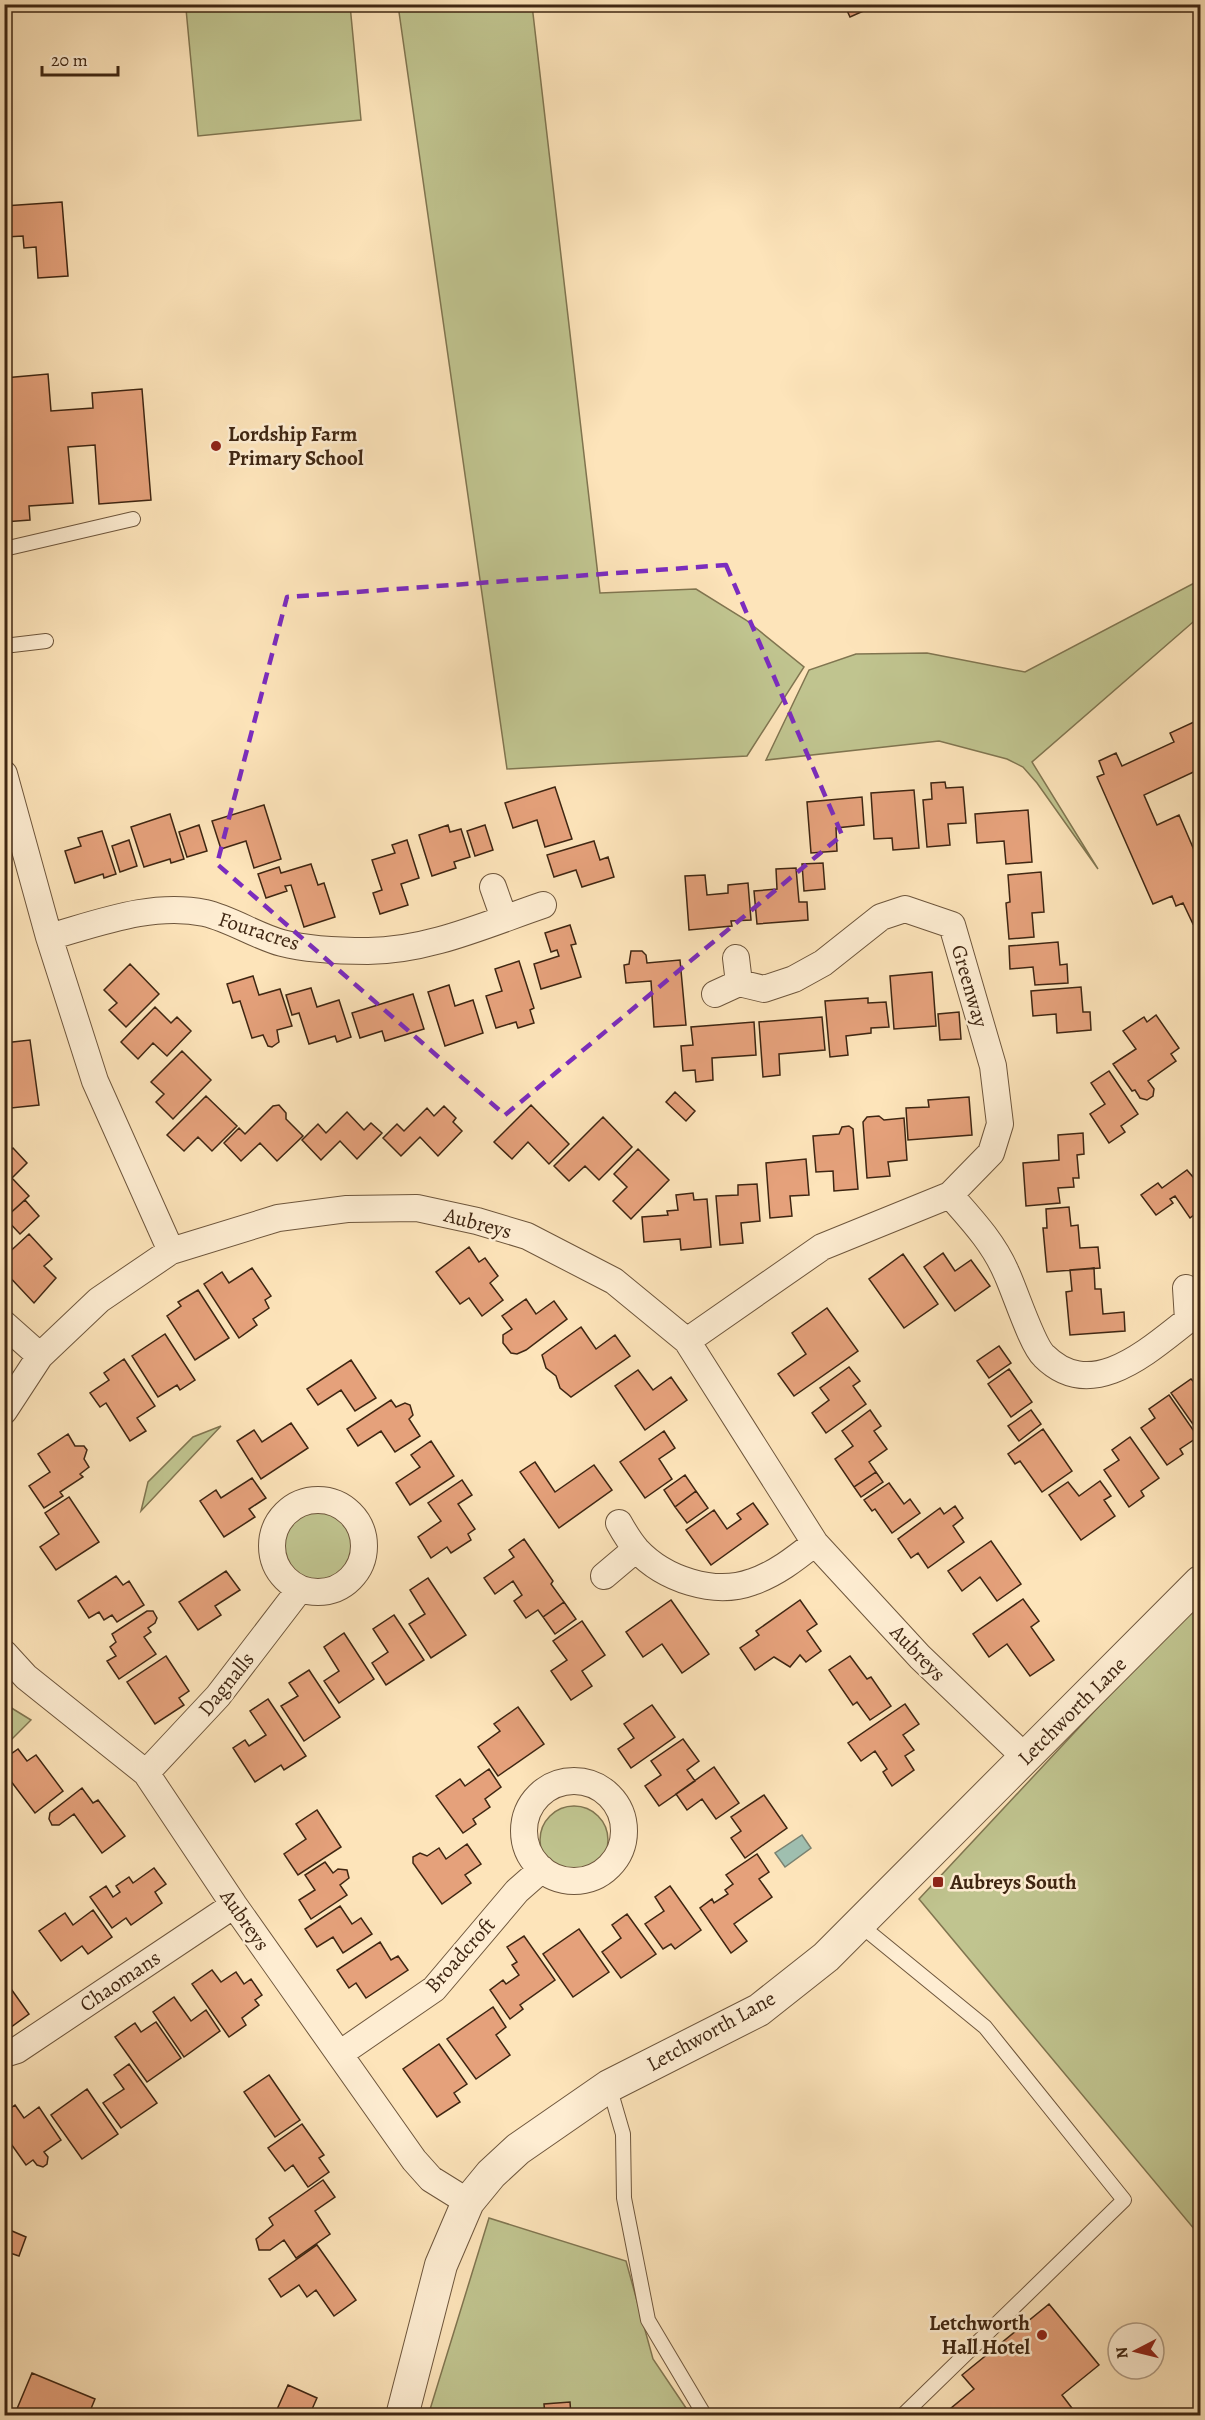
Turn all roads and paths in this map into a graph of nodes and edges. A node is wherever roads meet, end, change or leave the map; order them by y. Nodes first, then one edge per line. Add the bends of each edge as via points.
1 (133, 519) dead end
2 (4, 549) edge
3 (46, 641) dead end
4 (4, 646) edge
5 (4, 774) edge
6 (493, 887) dead end
7 (543, 905) dead end
8 (504, 918) junction
9 (49, 937) junction
10 (736, 958) dead end
11 (739, 983) junction
12 (715, 994) dead end
13 (950, 1195) junction
14 (171, 1251) junction
15 (1186, 1288) dead end
16 (1194, 1321) edge
17 (4, 1324) edge
18 (687, 1341) junction
19 (40, 1356) junction
20 (4, 1412) edge
21 (619, 1523) dead end
22 (816, 1543) junction
23 (636, 1549) junction
24 (604, 1576) dead end
25 (1200, 1582) edge
26 (300, 1589) dead end
27 (4, 1653) edge
28 (1025, 1757) junction
29 (146, 1773) junction
30 (542, 1869) dead end
31 (234, 1905) junction
32 (859, 1924) junction
33 (341, 2053) junction
34 (4, 2054) edge
35 (609, 2086) junction
36 (468, 2202) junction
37 (402, 2415) edge
38 (705, 2415) edge
39 (902, 2415) edge

1 - 2 lane
3 - 4 lane
5 - 9 street
6 - 8 street
7 - 8 street, Fouracres
8 - 9 street, Fouracres via 408,947 370,951 282,943 206,914 174,910 144,912
9 - 14 street via 95,1081
10 - 11 street
11 - 12 street
11 - 13 street, Greenway via 764,989 794,979 823,963 881,917 905,909 952,925 993,1066 1000,1124 991,1153
13 - 16 street via 983,1233 1006,1271 1043,1356 1063,1369 1086,1377 1110,1372
13 - 18 street, Greenway via 822,1247
14 - 18 street, Aubreys via 278,1218 347,1209 417,1208 527,1236 614,1281
14 - 19 street, Aubreys via 99,1300
15 - 16 street
17 - 19 street
18 - 22 street, Aubreys
19 - 20 street, Aubreys
21 - 23 street
22 - 23 street via 752,1583 720,1586 698,1585 678,1577
22 - 28 street, Aubreys via 920,1657
23 - 24 street
25 - 28 street, Letchworth Lane
26 - 29 street, Dagnalls via 218,1696
27 - 29 street, Aubreys via 27,1677
28 - 32 street, Letchworth Lane
29 - 31 street, Aubreys
30 - 33 street, Broadcroft via 517,1891 434,1989
31 - 33 street, Aubreys
31 - 34 street, Chaomans via 17,2050
32 - 35 street, Letchworth Lane via 826,1957 759,2010
32 - 39 lane via 986,2027 1124,2200
33 - 36 street, Aubreys via 430,2179
35 - 36 street, Letchworth Lane via 518,2149
35 - 38 lane via 623,2134 624,2198 648,2320
36 - 37 street, Letchworth Lane via 441,2265

